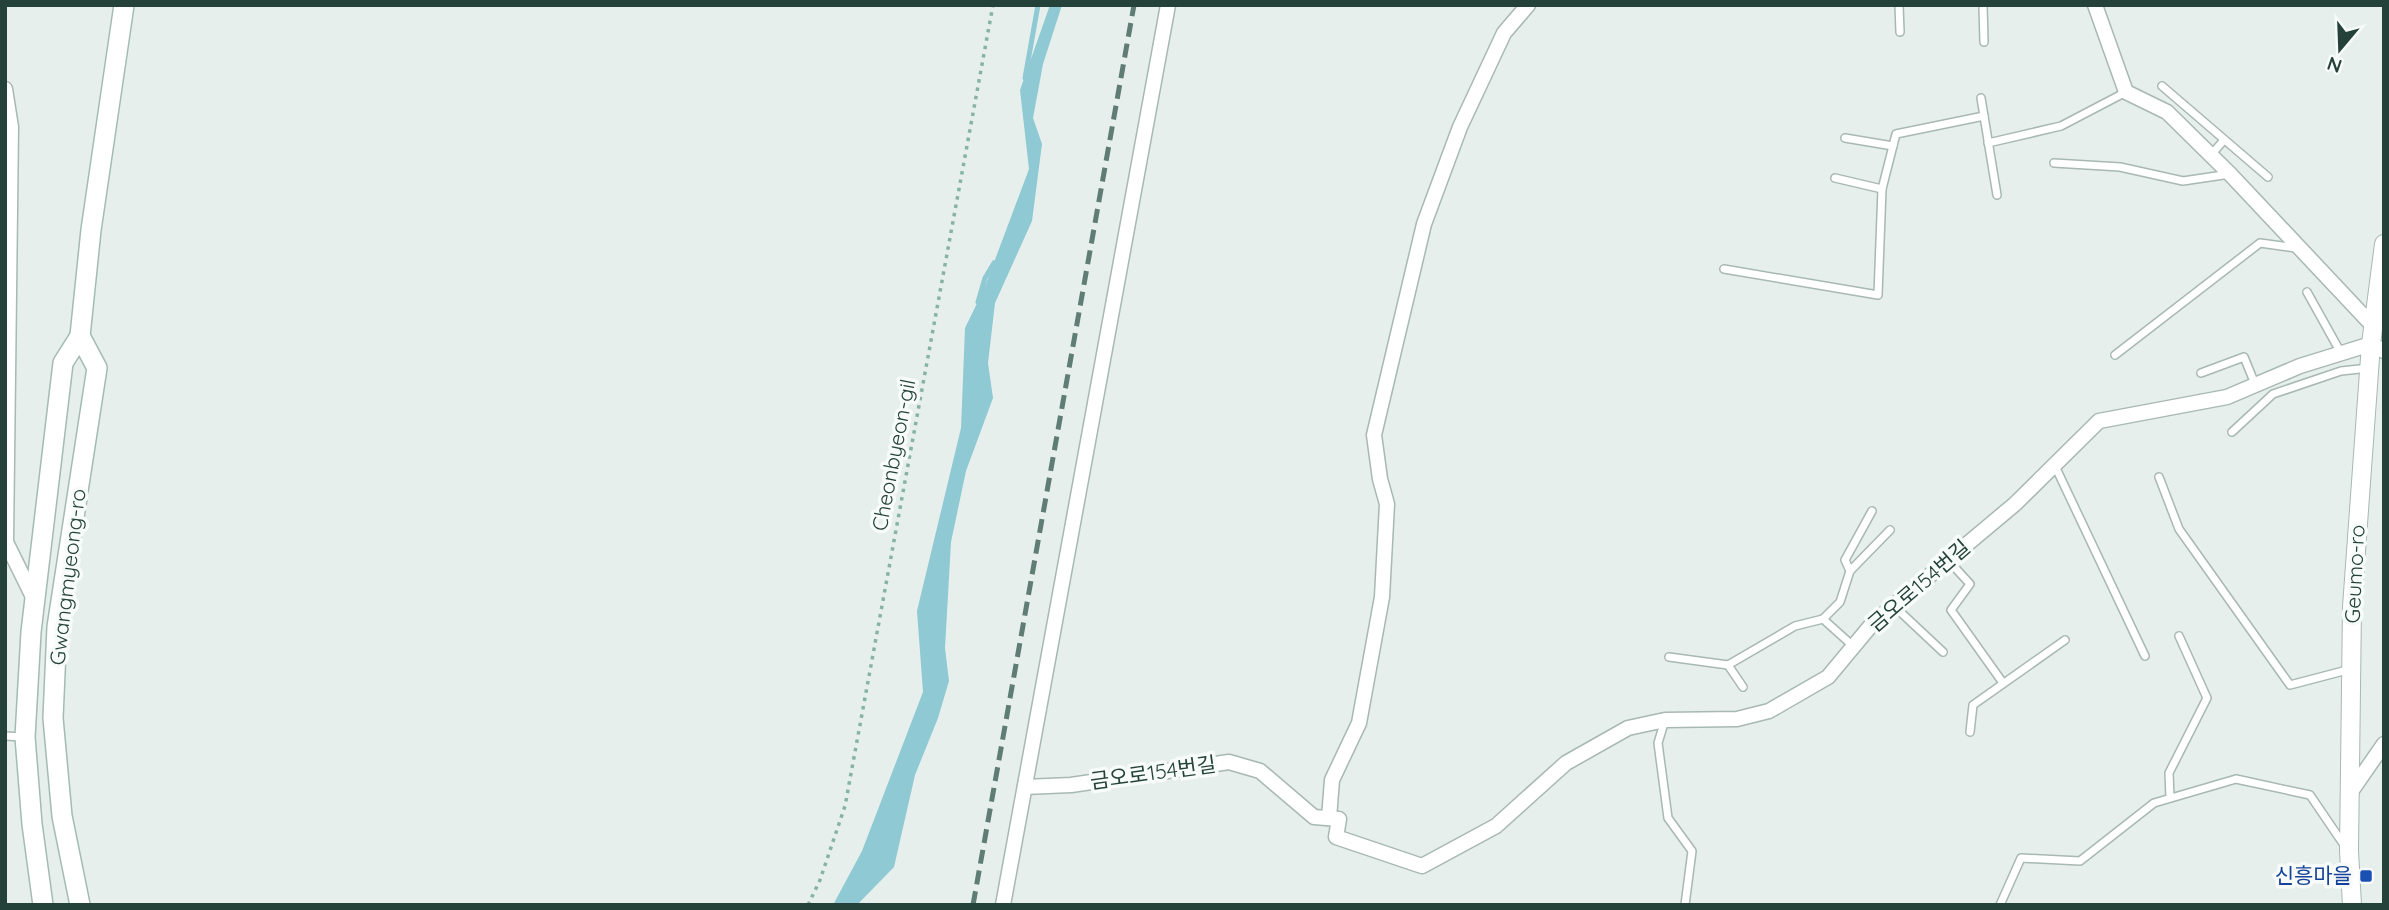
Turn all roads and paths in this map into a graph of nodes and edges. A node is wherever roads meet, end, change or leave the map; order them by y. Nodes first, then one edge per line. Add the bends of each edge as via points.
1 (124, 5) edge
2 (993, 5) edge
3 (1168, 5) edge
4 (1528, 5) edge
5 (1899, 5) edge
6 (1983, 5) edge
7 (2095, 5) edge
8 (1900, 32) dead end
9 (1984, 42) dead end
10 (2162, 86) dead end
11 (5, 89) edge
12 (2126, 92) junction
13 (1981, 98) dead end
14 (1983, 116) junction
15 (1845, 138) dead end
16 (2224, 140) junction
17 (1988, 143) junction
18 (1893, 145) junction
19 (2211, 155) junction
20 (2054, 163) dead end
21 (2230, 174) junction
22 (2268, 177) dead end
23 (1835, 178) dead end
24 (1882, 189) junction
25 (1997, 195) dead end
26 (2384, 244) edge
27 (2300, 248) junction
28 (1724, 269) dead end
29 (2307, 292) dead end
30 (80, 335) junction
31 (2376, 341) edge
32 (2341, 353) junction
33 (2115, 355) dead end
34 (2370, 368) junction
35 (2201, 373) dead end
36 (2256, 385) junction
37 (2232, 432) dead end
38 (2054, 466) junction
39 (2159, 477) dead end
40 (1872, 511) dead end
41 (1890, 530) dead end
42 (1947, 560) junction
43 (1850, 571) junction
44 (35, 600) junction
45 (1894, 605) junction
46 (1823, 619) junction
47 (2179, 636) dead end
48 (2065, 640) dead end
49 (1854, 646) junction
50 (1944, 652) dead end
51 (2145, 656) dead end
52 (1669, 657) dead end
53 (1728, 665) junction
54 (2351, 668) junction
55 (2003, 683) junction
56 (1743, 687) dead end
57 (1665, 720) junction
58 (1970, 732) dead end
59 (15, 737) edge
60 (2384, 744) edge
61 (1025, 787) junction
62 (2350, 793) junction
63 (2170, 798) junction
64 (1329, 818) junction
65 (2349, 851) junction
66 (43, 905) edge
67 (80, 905) edge
68 (808, 905) edge
69 (1003, 905) edge
70 (1685, 905) edge
71 (2000, 905) edge
72 (2352, 905) edge

1 - 30 main road, Gwangmyeong-ro
2 - 68 path, Cheonbyeon-gil via 845,806
3 - 61 street
4 - 64 street via 1504,33 1460,127 1424,225 1374,435 1387,504 1382,597 1359,723 1332,780
5 - 8 lane
6 - 9 lane
7 - 12 street
10 - 16 lane
11 - 44 street via 11,127 6,542
12 - 17 lane via 2061,126
12 - 19 street via 2167,112
13 - 14 lane
14 - 17 lane
14 - 18 lane via 1896,134
15 - 18 lane
16 - 19 lane
16 - 22 lane
17 - 25 lane
18 - 24 lane
19 - 21 street
20 - 21 lane via 2120,167 2183,181
21 - 27 street
23 - 24 lane
24 - 28 lane via 1878,295
26 - 31 street, Geumo-ro
27 - 31 street
27 - 33 lane via 2260,243
29 - 32 lane
30 - 44 main road, Gwangmyeong-ro via 63,363
30 - 67 main road, Gwangmyeong-ro via 97,368 57,627 53,719 62,816
31 - 32 street, 금오로154번길
31 - 34 street, Geumo-ro
32 - 36 street, 금오로154번길
34 - 37 lane via 2342,371 2273,394
34 - 54 street, Geumo-ro
35 - 36 lane via 2244,357
36 - 38 street, 금오로154번길 via 2227,397 2099,421
38 - 42 street, 금오로154번길
38 - 51 lane
39 - 54 lane via 2179,529 2290,685
40 - 43 lane via 1845,560
41 - 43 lane
42 - 45 street, 금오로154번길
42 - 55 lane via 1970,584 1951,610
43 - 46 lane via 1840,602
44 - 59 main road, Gwangmyeong-ro
45 - 49 street, 금오로154번길
45 - 50 lane
46 - 49 lane
46 - 53 lane via 1795,625
47 - 63 lane via 2207,698 2169,773
48 - 55 lane
49 - 57 street, 금오로154번길 via 1828,677 1769,711 1737,719
52 - 53 lane
53 - 56 lane
54 - 62 street, Geumo-ro
55 - 58 lane via 1973,705
57 - 64 street, 금오로154번길 via 1628,728 1566,763 1496,826 1422,866 1336,837 1339,819
57 - 70 lane via 1658,743 1668,818 1692,851
59 - 66 main road, Gwangmyeong-ro
60 - 62 street
61 - 64 street, 금오로154번길 via 1072,785 1229,762 1260,771 1314,817
61 - 69 street
62 - 65 street, Geumo-ro
63 - 65 lane via 2236,779 2310,795
63 - 71 lane via 2154,803 2080,861 2021,858
65 - 72 street, Geumo-ro

